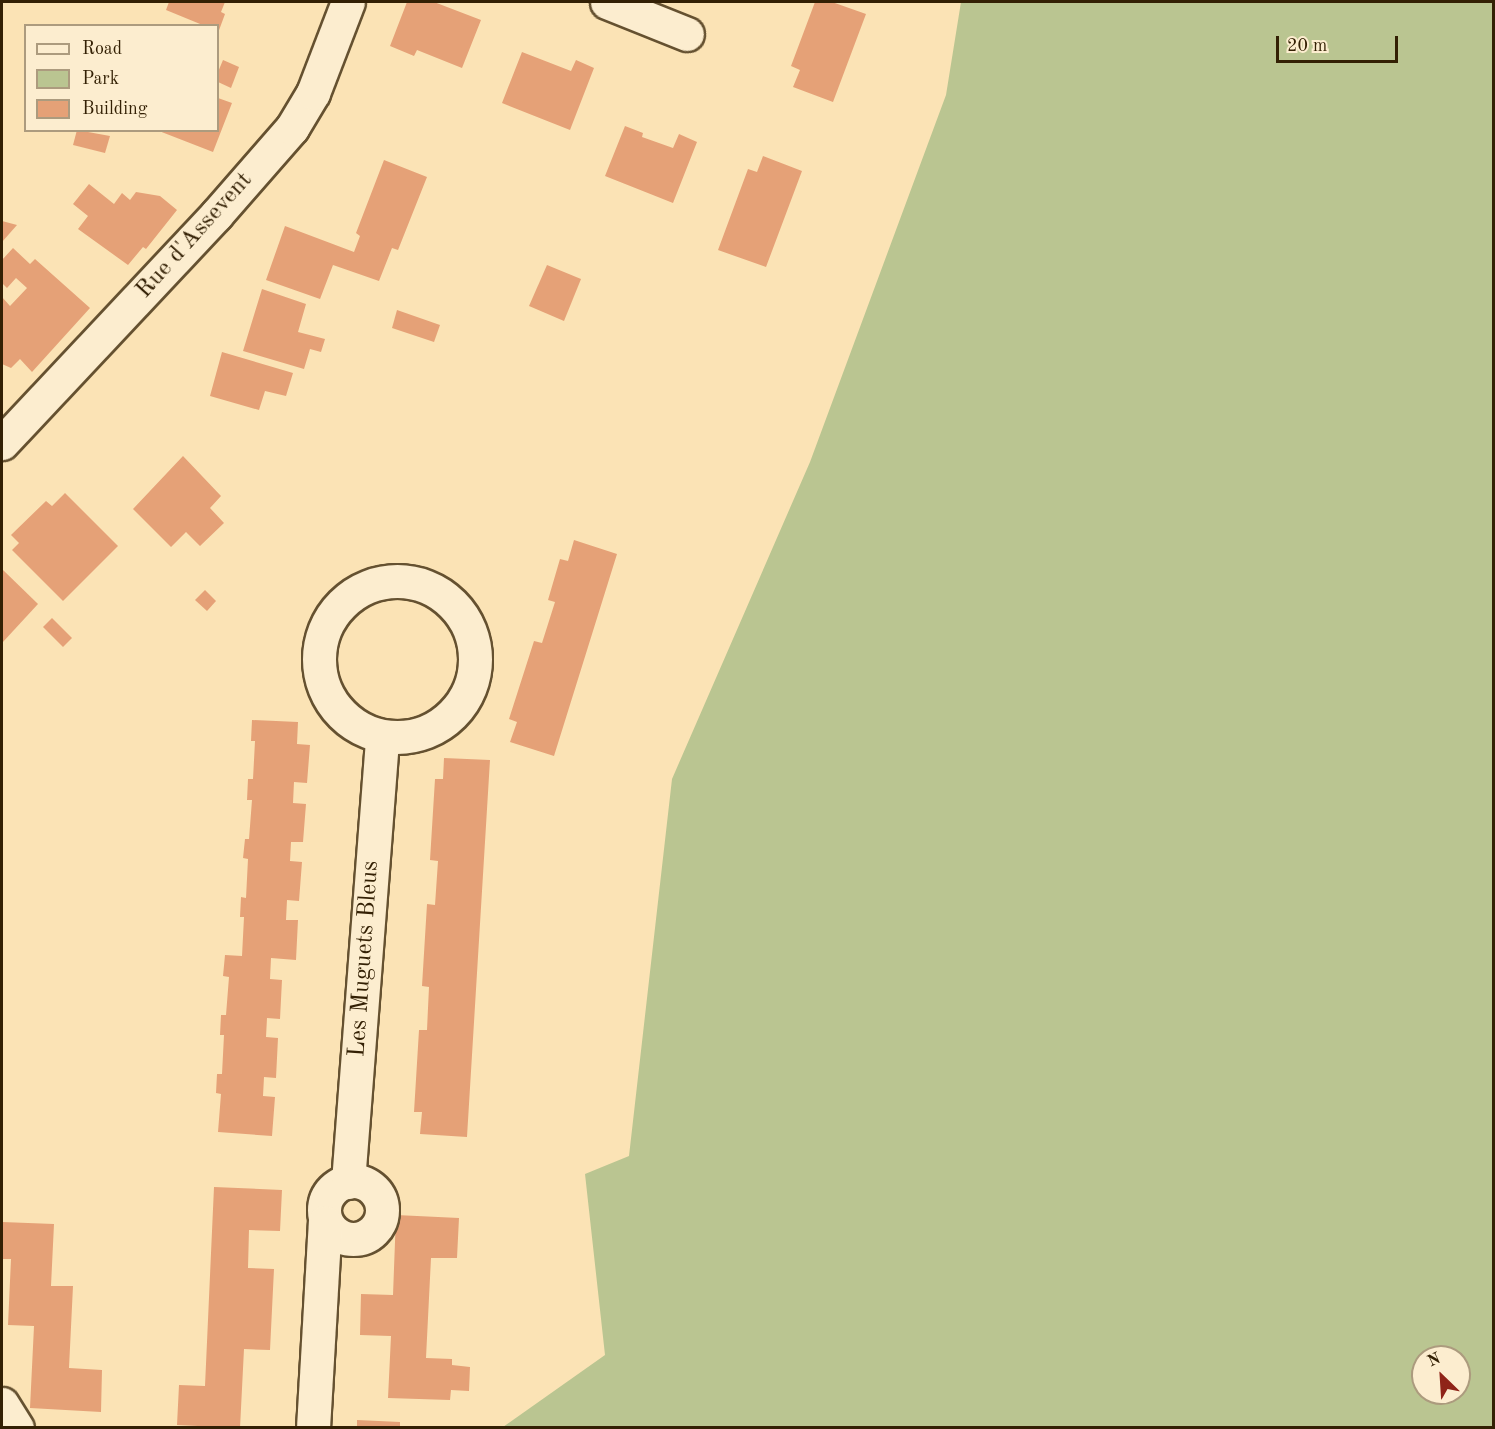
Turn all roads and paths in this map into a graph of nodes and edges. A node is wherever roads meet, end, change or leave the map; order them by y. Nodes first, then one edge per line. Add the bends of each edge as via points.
1 (348, 2) edge
2 (607, 2) edge
3 (687, 34) dead end
4 (2, 443) edge
5 (381, 737) junction
6 (348, 1182) junction
7 (325, 1222) junction
8 (2, 1404) edge
9 (17, 1428) edge
10 (313, 1428) edge

1 - 4 street, Rue d'Assevent via 313,93 292,128 216,215
2 - 3 street
5 - 5 street via 406,738 444,722 466,699 475,676 477,652 462,614 438,592 416,583 391,580 370,585 350,596 334,612 323,632 319,654 325,691 348,721
5 - 6 street, Les Muguets Bleus
6 - 7 street via 340,1182 324,1199
6 - 7 street via 364,1182 380,1197 381,1221 365,1237 342,1238
7 - 10 street
8 - 9 street

